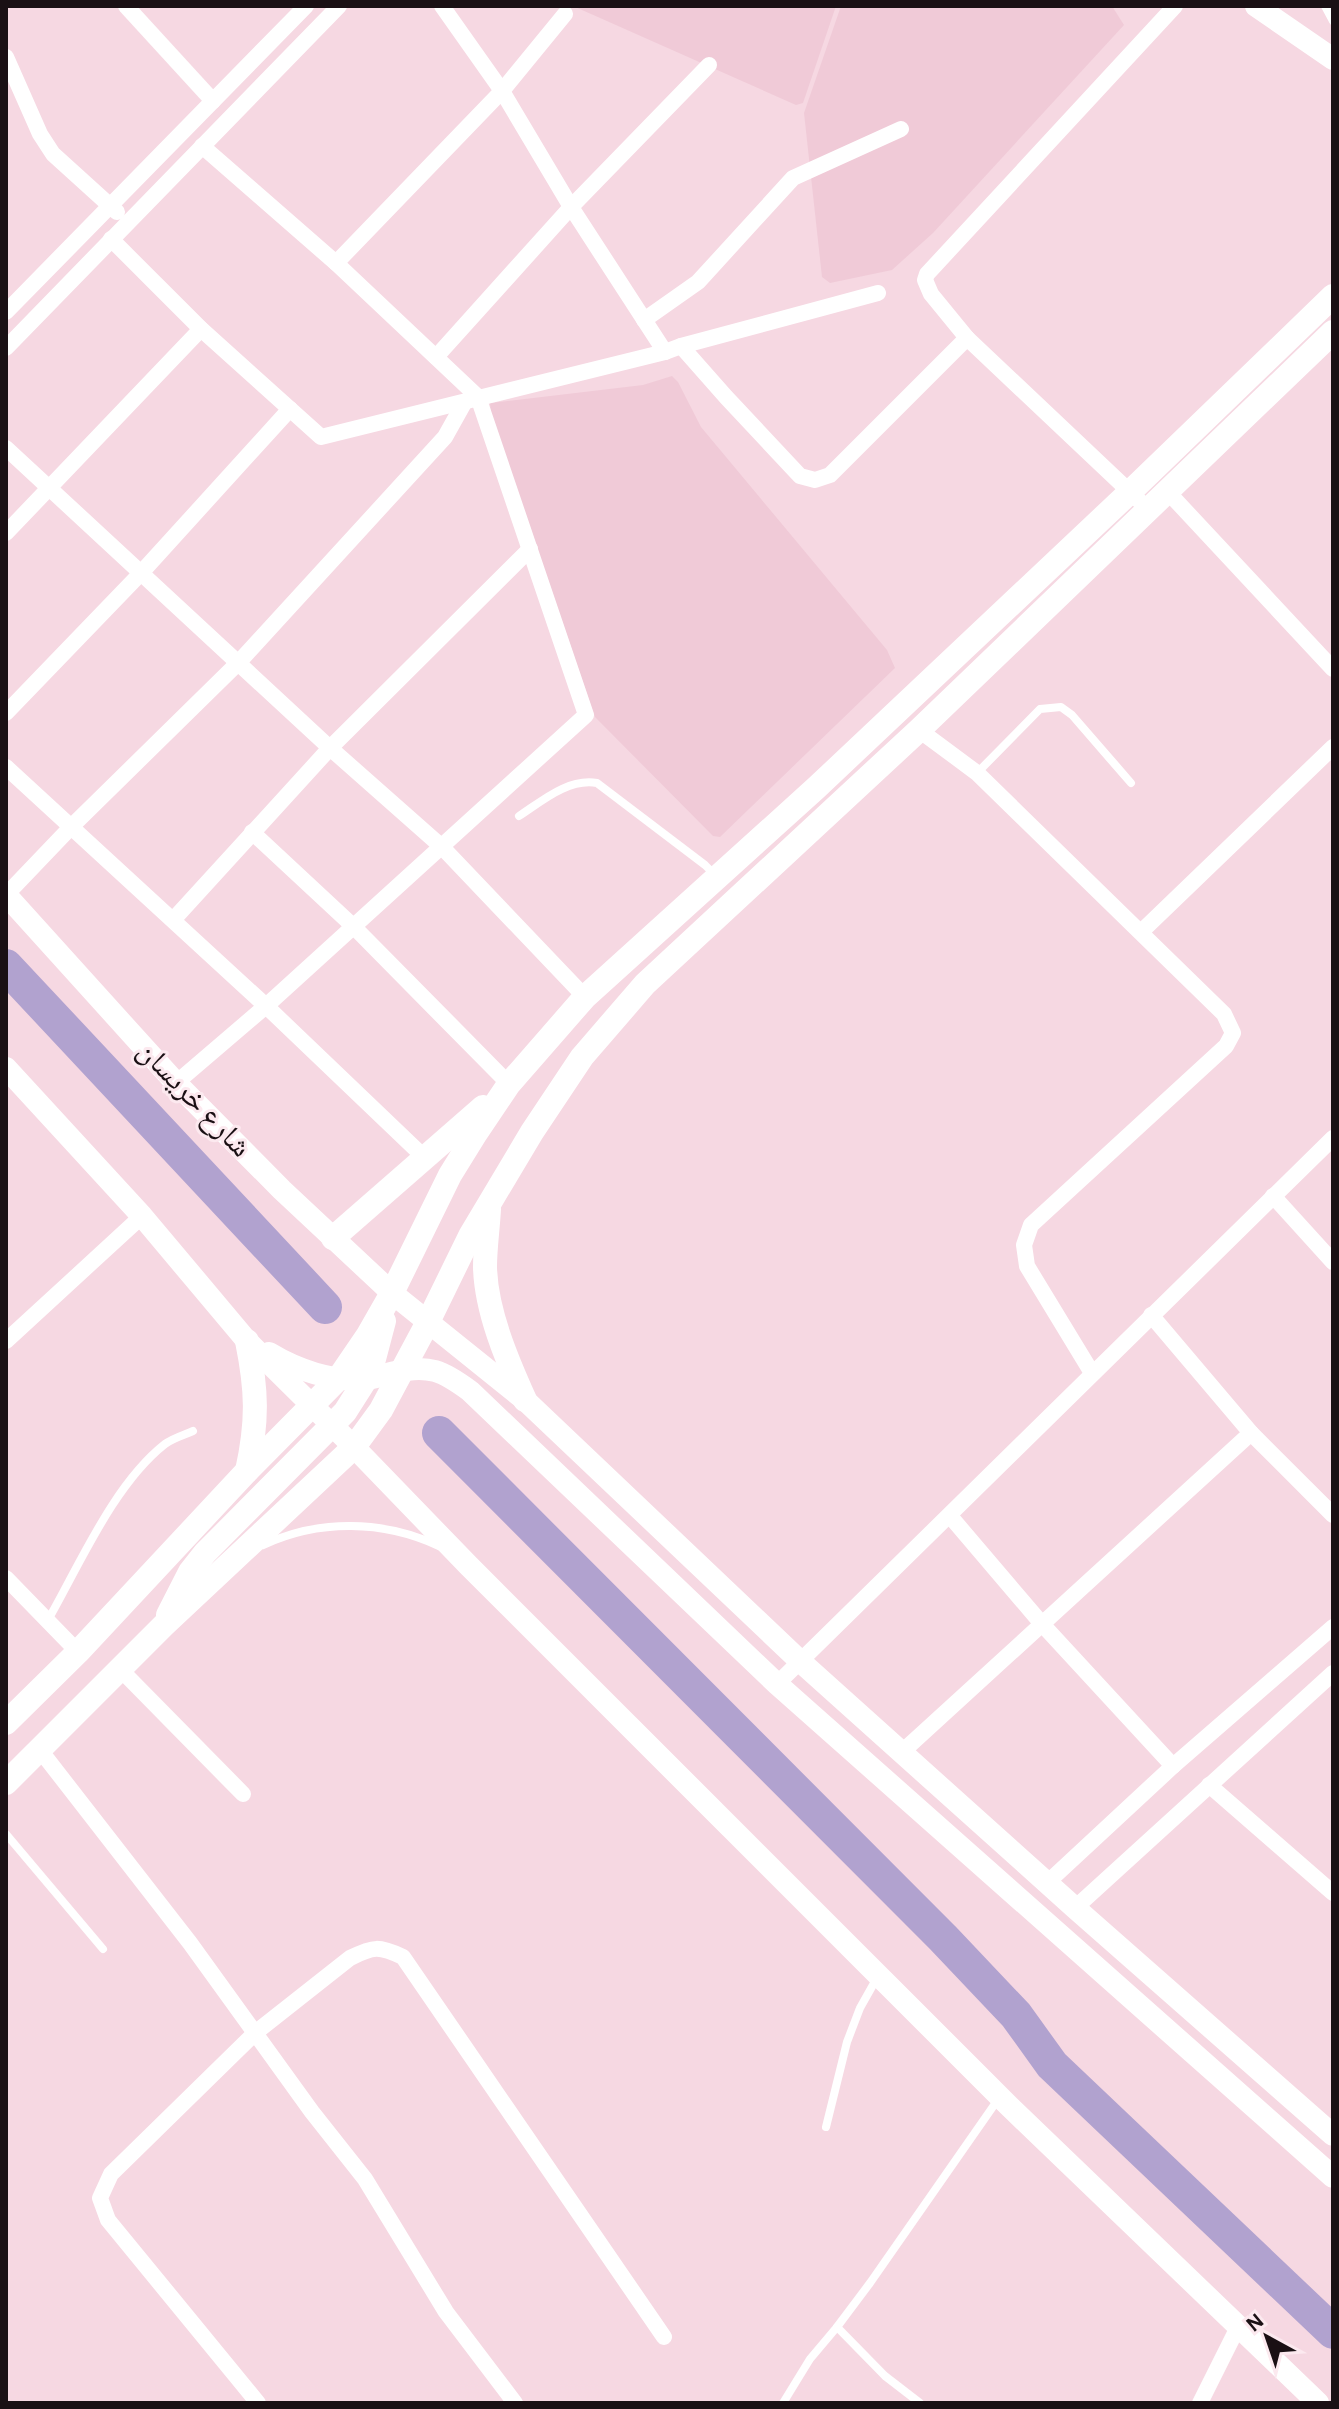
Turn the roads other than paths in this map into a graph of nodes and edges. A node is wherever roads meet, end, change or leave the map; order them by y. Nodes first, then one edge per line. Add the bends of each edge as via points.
1 (126, 6) edge
2 (306, 6) edge
3 (339, 6) edge
4 (442, 6) edge
5 (1175, 6) edge
6 (1256, 6) edge
7 (1325, 6) edge
8 (565, 14) dead end
9 (1333, 21) edge
10 (6, 57) edge
11 (1333, 59) edge
12 (709, 65) dead end
13 (502, 91) junction
14 (213, 101) junction
15 (901, 129) dead end
16 (202, 146) junction
17 (110, 206) junction
18 (571, 207) junction
19 (128, 222) junction
20 (111, 239) junction
21 (336, 263) junction
22 (878, 293) dead end
23 (1333, 296) edge
24 (6, 312) edge
25 (644, 320) junction
26 (201, 329) junction
27 (1333, 332) edge
28 (967, 338) junction
29 (681, 346) junction
30 (6, 348) edge
31 (665, 352) junction
32 (436, 357) junction
33 (471, 400) junction
34 (290, 409) junction
35 (6, 448) edge
36 (49, 489) junction
37 (1131, 491) junction
38 (1167, 491) junction
39 (1148, 509) junction
40 (6, 533) edge
41 (530, 549) junction
42 (141, 573) junction
43 (239, 662) junction
44 (1333, 669) edge
45 (6, 713) edge
46 (919, 730) junction
47 (1333, 747) edge
48 (330, 748) junction
49 (6, 767) edge
50 (977, 773) junction
51 (1131, 783) dead end
52 (519, 816) dead end
53 (71, 827) junction
54 (252, 832) junction
55 (442, 847) junction
56 (717, 878) junction
57 (6, 895) edge
58 (173, 920) junction
59 (353, 926) junction
60 (1141, 932) junction
61 (585, 997) junction
62 (266, 1006) junction
63 (6, 1068) edge
64 (176, 1083) junction
65 (509, 1084) junction
66 (1333, 1138) edge
67 (425, 1158) junction
68 (1273, 1196) junction
69 (489, 1201) junction
70 (142, 1216) junction
71 (333, 1238) junction
72 (1333, 1262) edge
73 (392, 1293) junction
74 (1151, 1315) junction
75 (428, 1322) junction
76 (6, 1341) edge
77 (247, 1341) junction
78 (401, 1370) junction
79 (1092, 1373) junction
80 (338, 1379) junction
81 (366, 1379) junction
82 (525, 1400) junction
83 (312, 1405) junction
84 (333, 1426) junction
85 (193, 1431) dead end
86 (1251, 1433) junction
87 (354, 1447) junction
88 (247, 1471) junction
89 (1333, 1515) edge
90 (950, 1516) junction
91 (240, 1556) junction
92 (469, 1566) junction
93 (6, 1578) edge
94 (47, 1620) junction
95 (1042, 1624) junction
96 (164, 1625) junction
97 (1333, 1627) edge
98 (78, 1652) junction
99 (801, 1662) junction
100 (120, 1669) junction
101 (1333, 1673) edge
102 (777, 1684) junction
103 (6, 1723) edge
104 (40, 1750) junction
105 (902, 1752) junction
106 (1173, 1766) junction
107 (6, 1783) edge
108 (1209, 1785) junction
109 (243, 1794) dead end
110 (6, 1834) edge
111 (1047, 1883) junction
112 (1333, 1893) edge
113 (1075, 1908) junction
114 (103, 1949) dead end
115 (879, 1975) junction
116 (255, 2033) junction
117 (1000, 2097) junction
118 (826, 2127) dead end
119 (1332, 2133) edge
120 (1333, 2177) edge
121 (837, 2327) junction
122 (1238, 2327) junction
123 (664, 2337) dead end
124 (258, 2403) edge
125 (515, 2403) edge
126 (783, 2403) edge
127 (920, 2403) edge
128 (1200, 2403) edge
129 (1318, 2403) edge

1 - 14 street
2 - 14 street
3 - 16 street
4 - 13 street
5 - 28 street via 927,274 926,286
6 - 11 street
7 - 9 lane
8 - 13 street
10 - 17 street via 53,154
12 - 18 street
13 - 18 street
13 - 21 street
14 - 17 street
15 - 25 street via 793,178 698,282
16 - 19 street
16 - 21 street
17 - 19 street
17 - 24 street
18 - 25 street
18 - 32 street
19 - 20 street
20 - 26 street
20 - 30 street
21 - 32 street
22 - 29 street
23 - 37 main road
25 - 31 street
26 - 34 street
26 - 36 street
27 - 38 main road
28 - 29 street via 830,475 815,480 800,476
28 - 37 street
29 - 31 street
31 - 33 street
32 - 33 street
33 - 34 street via 321,437
33 - 41 street
33 - 43 street via 445,437
34 - 42 street
35 - 36 street
36 - 40 street
36 - 42 street
37 - 39 street
37 - 56 main road
38 - 39 main road
38 - 44 street
39 - 46 main road
41 - 48 street
41 - 55 street via 586,715
42 - 43 street
42 - 45 street
43 - 48 street
43 - 53 street
46 - 50 street
46 - 69 main road via 645,984 582,1057
47 - 60 street
48 - 54 street
48 - 55 street
49 - 53 street
50 - 51 lane via 1040,709 1061,707
50 - 60 street
52 - 56 lane via 566,787 597,783
53 - 57 street
53 - 58 street
54 - 58 street
54 - 59 street
55 - 59 street
55 - 61 street
56 - 61 main road
57 - 64 street, شارع خريسان
58 - 62 street
59 - 62 street
59 - 65 street
60 - 79 street via 1224,1014 1233,1033 1226,1046 1031,1225 1024,1245 1027,1266
61 - 65 main road
62 - 64 street
62 - 67 street
63 - 70 street
64 - 71 street, شارع خريسان
65 - 67 main road
65 - 73 main road via 450,1175
66 - 68 street
67 - 71 main road
68 - 72 street
68 - 74 street
69 - 75 main road
69 - 82 main road via 485,1269 507,1358
70 - 76 street
70 - 77 street
71 - 73 street, شارع خريسان
73 - 75 street, شارع خريسان
73 - 80 main road
73 - 81 main road
74 - 79 street
74 - 86 street
75 - 78 main road
75 - 82 street, شارع خريسان
77 - 80 street via 282,1361
77 - 83 street
77 - 88 main road via 257,1395
78 - 81 street
78 - 87 main road
78 - 102 street via 437,1370 470,1391
79 - 90 street
80 - 81 street
80 - 83 main road
81 - 84 main road
82 - 99 street, شارع خريسان
83 - 84 street
83 - 88 main road
84 - 87 street
84 - 96 main road via 205,1553 178,1592
85 - 94 lane via 167,1442 137,1472 106,1515
86 - 89 street
86 - 95 street
87 - 91 main road
87 - 92 street
88 - 98 main road
90 - 95 street
90 - 99 street
91 - 92 lane via 298,1533 347,1525 404,1532
91 - 96 main road
92 - 115 street
93 - 94 street
94 - 98 street
95 - 105 street
95 - 106 street
96 - 100 main road
97 - 106 street
98 - 103 main road
99 - 102 street
99 - 105 street, شارع خريسان
100 - 104 main road
100 - 109 street
101 - 108 street
102 - 120 street
104 - 107 main road
104 - 116 street
105 - 111 street, شارع خريسان
106 - 111 street
108 - 112 street
108 - 113 street
110 - 114 lane
111 - 113 street, شارع خريسان
113 - 119 street, شارع خريسان
115 - 117 street
115 - 118 lane via 847,2042
116 - 123 street via 350,1958 384,1948 403,1957
116 - 124 street via 111,2174 100,2198 108,2220
116 - 125 street via 365,2179 446,2312
117 - 121 lane
117 - 122 street
121 - 126 lane
121 - 127 lane
122 - 128 street
122 - 129 street

